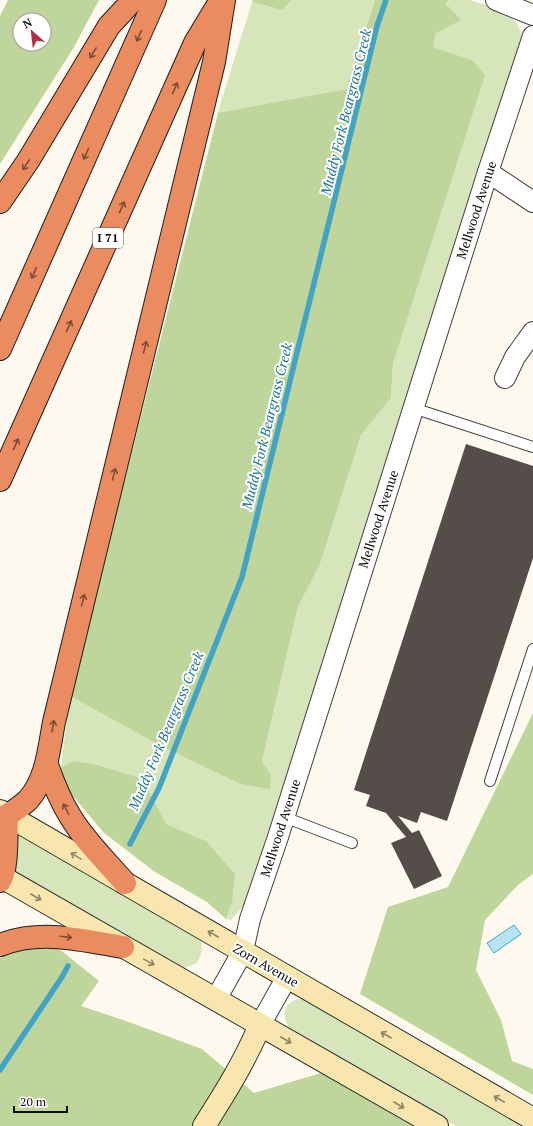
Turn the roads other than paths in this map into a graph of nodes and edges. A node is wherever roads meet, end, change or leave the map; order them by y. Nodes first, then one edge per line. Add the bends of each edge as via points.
1 (133, 0) edge
2 (155, 0) edge
3 (222, 0) edge
4 (496, 0) edge
5 (533, 15) edge
6 (533, 36) edge
7 (488, 172) junction
8 (532, 198) edge
9 (0, 202) edge
10 (533, 332) edge
11 (0, 349) edge
12 (505, 378) dead end
13 (413, 408) junction
14 (533, 447) edge
15 (0, 480) edge
16 (533, 649) edge
17 (46, 765) junction
18 (490, 781) dead end
19 (2, 815) edge
20 (284, 817) junction
21 (352, 843) dead end
22 (1, 878) edge
23 (125, 883) junction
24 (0, 945) edge
25 (123, 947) junction
26 (243, 952) junction
27 (287, 977) junction
28 (216, 999) junction
29 (260, 1025) junction
30 (533, 1119) edge
31 (204, 1126) edge
32 (437, 1126) edge

1 -> 9 highway via 109,26 28,161
2 -> 11 highway
15 -> 3 highway, I 71 via 195,43
17 -> 3 highway via 54,722 214,62
4 - 5 street
6 - 7 street, Mellwood Avenue
7 - 8 street
7 - 13 street, Mellwood Avenue
10 - 12 street via 515,357
13 - 14 lane
13 - 20 street, Mellwood Avenue
16 - 18 lane
17 - 19 highway via 28,800
23 -> 17 highway via 70,816
19 - 22 highway via 5,867
23 -> 19 main road, Zorn Avenue
20 - 21 lane
20 - 26 street, Mellwood Avenue via 250,919
22 -> 25 main road
26 -> 23 main road, Zorn Avenue
24 -> 25 highway via 20,938 42,936 65,937
25 -> 28 main road
26 - 27 main road, Zorn Avenue
26 - 28 street, Mellwood Avenue
27 - 29 street
30 -> 27 main road, Zorn Avenue
28 - 29 main road
29 - 31 main road via 236,1075
29 -> 32 main road

